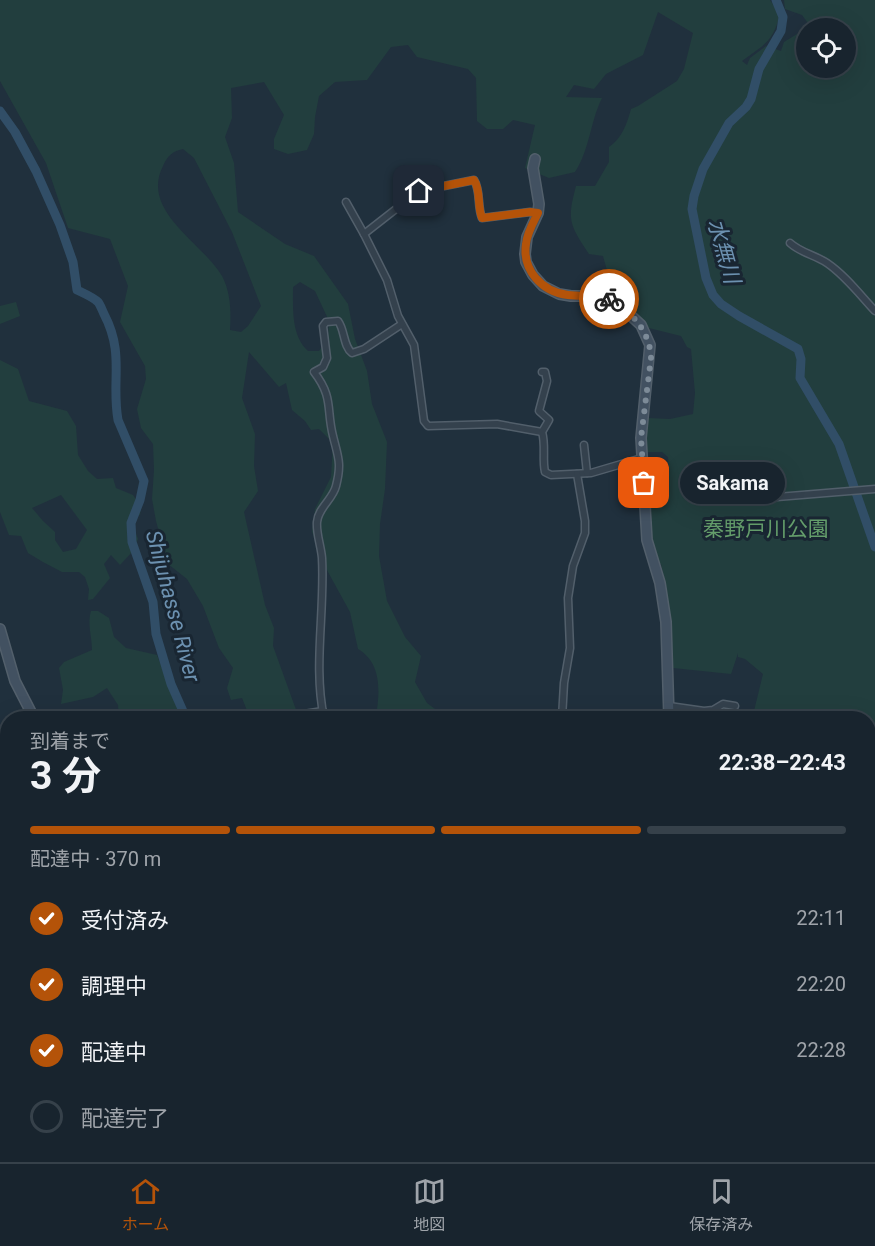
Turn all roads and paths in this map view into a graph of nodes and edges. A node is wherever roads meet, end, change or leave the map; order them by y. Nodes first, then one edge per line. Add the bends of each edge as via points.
1 (535, 159) dead end
2 (346, 202) dead end
3 (538, 213) junction
4 (364, 234) junction
5 (790, 243) dead end
6 (875, 311) edge
7 (402, 324) junction
8 (542, 372) dead end
9 (542, 432) junction
10 (584, 444) dead end
11 (642, 458) junction
12 (587, 473) junction
13 (577, 474) junction
14 (875, 489) edge
15 (753, 499) dead end
16 (0, 629) edge
17 (669, 706) junction
18 (735, 706) dead end
19 (713, 710) joint
20 (30, 711) edge
21 (323, 711) edge
22 (562, 711) edge
23 (669, 711) edge

1 - 3 main road
2 - 4 street
3 - 4 street via 482,218 477,184 466,180 419,191
3 - 11 main road via 527,237 525,254 538,281 559,294 610,299 646,333 651,358 642,419
4 - 7 street via 387,280
5 - 6 street via 839,271
7 - 9 street via 414,345 424,421 428,426 497,424
7 - 21 street via 352,353 338,321 323,326 327,358 323,367 314,372 330,402 332,435 339,455 335,488 316,523 322,557
8 - 9 street via 547,381 539,411 549,420
9 - 13 street via 545,472
10 - 12 street
11 - 12 street
11 - 17 main road via 647,540 664,602
12 - 13 street
13 - 22 street via 585,533 573,566 568,598 570,648
14 - 15 street
16 - 20 main road via 15,681
17 - 19 street
17 - 23 main road
18 - 19 street via 723,704

